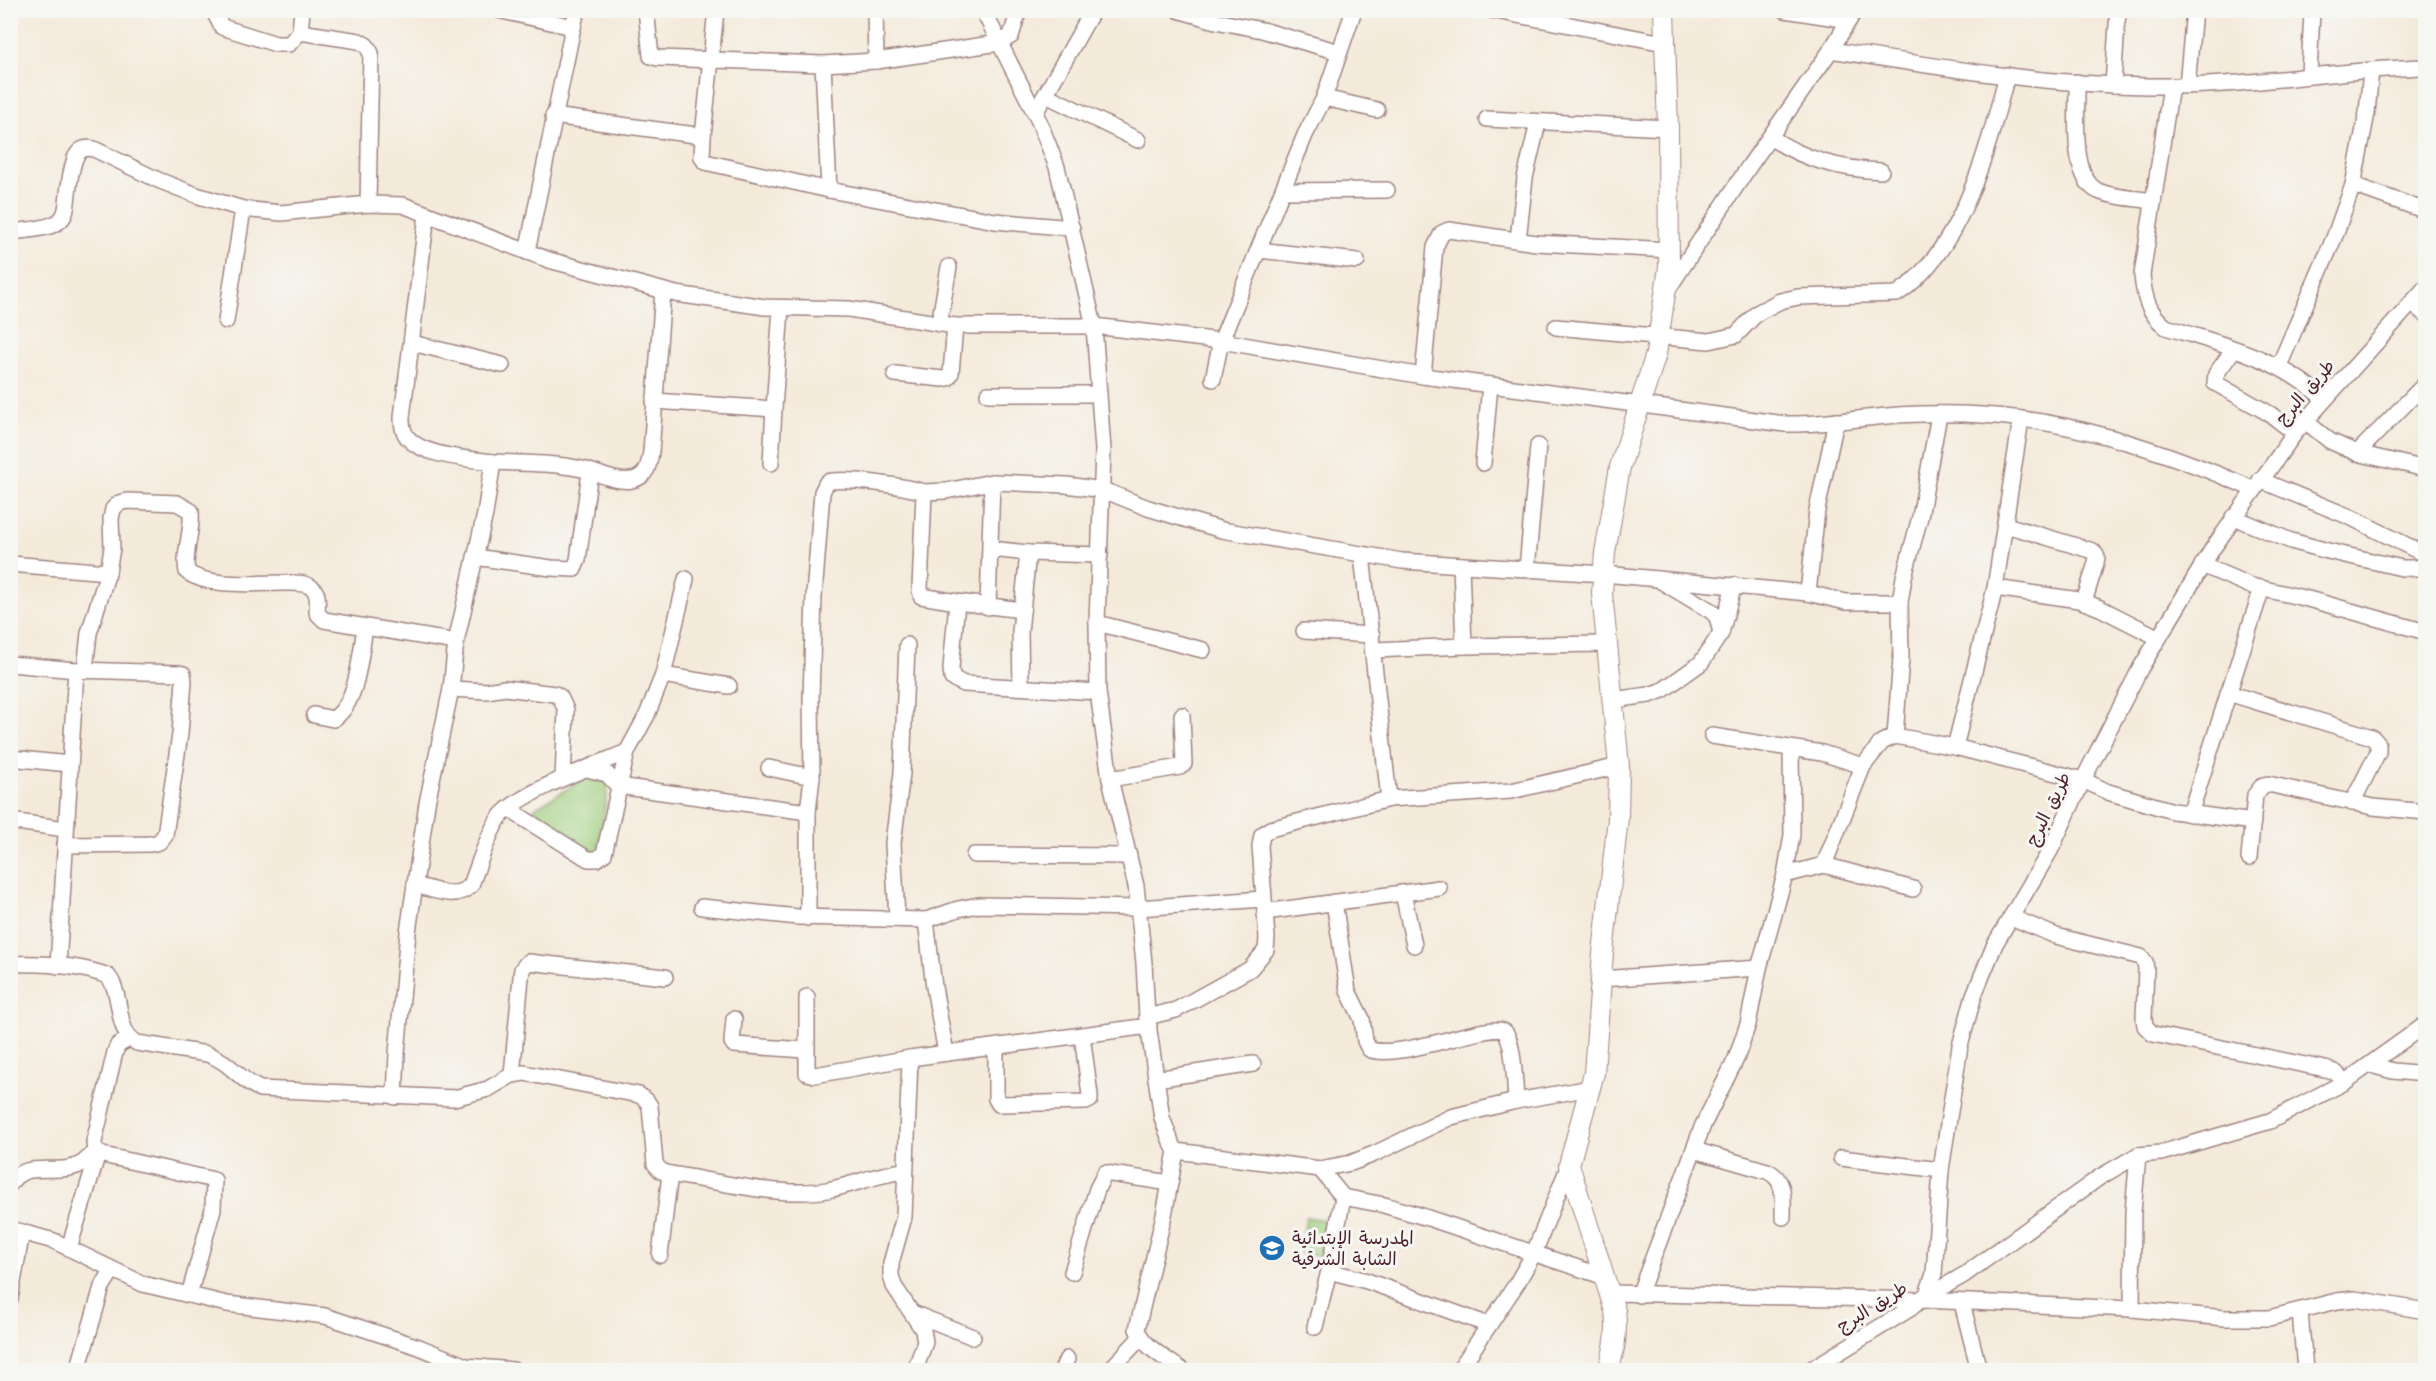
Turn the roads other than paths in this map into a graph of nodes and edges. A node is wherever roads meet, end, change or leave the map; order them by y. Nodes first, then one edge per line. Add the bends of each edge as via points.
1 (213, 10) edge
2 (302, 10) edge
3 (498, 10) edge
4 (577, 10) edge
5 (646, 10) edge
6 (716, 10) edge
7 (875, 10) edge
8 (983, 10) edge
9 (1019, 10) edge
10 (1094, 10) edge
11 (1178, 10) edge
12 (1354, 10) edge
13 (1491, 10) edge
14 (1664, 10) edge
15 (1785, 10) edge
16 (2118, 10) edge
17 (2194, 10) edge
18 (2313, 10) edge
19 (1852, 15) edge
20 (573, 27) junction
21 (300, 32) junction
22 (999, 43) junction
23 (1664, 43) junction
24 (1831, 50) junction
25 (1339, 52) junction
26 (711, 61) junction
27 (876, 61) junction
28 (823, 64) junction
29 (2426, 67) edge
30 (2370, 70) junction
31 (2007, 75) junction
32 (2309, 75) junction
33 (2077, 82) junction
34 (2113, 85) junction
35 (2171, 86) junction
36 (2187, 86) junction
37 (1047, 95) junction
38 (1324, 98) junction
39 (1377, 110) dead end
40 (1035, 113) junction
41 (553, 116) junction
42 (1487, 119) dead end
43 (1538, 123) junction
44 (1668, 128) junction
45 (702, 136) junction
46 (1770, 137) junction
47 (1138, 140) dead end
48 (1881, 171) dead end
49 (2353, 185) junction
50 (829, 190) junction
51 (1387, 190) dead end
52 (1283, 191) junction
53 (2153, 201) junction
54 (368, 204) junction
55 (243, 209) junction
56 (2426, 211) edge
57 (427, 214) junction
58 (1071, 228) junction
59 (10, 232) edge
60 (1518, 240) junction
61 (1259, 250) junction
62 (1670, 250) junction
63 (527, 252) junction
64 (1357, 261) dead end
65 (949, 267) dead end
66 (2426, 287) edge
67 (663, 291) junction
68 (1666, 292) junction
69 (2410, 303) junction
70 (781, 308) junction
71 (2426, 315) edge
72 (226, 321) dead end
73 (939, 324) junction
74 (955, 326) junction
75 (1095, 326) junction
76 (1556, 327) dead end
77 (1660, 337) junction
78 (1221, 341) junction
79 (412, 343) junction
80 (2234, 349) junction
81 (502, 365) dead end
82 (2279, 366) junction
83 (895, 374) dead end
84 (1423, 376) junction
85 (1214, 380) dead end
86 (2426, 383) edge
87 (1490, 385) junction
88 (988, 394) dead end
89 (1099, 394) junction
90 (2325, 399) junction
91 (654, 401) junction
92 (1639, 405) junction
93 (774, 409) junction
94 (1939, 415) junction
95 (2021, 419) junction
96 (1836, 421) junction
97 (2305, 421) junction
98 (2295, 433) junction
99 (1538, 446) dead end
100 (2358, 453) junction
101 (493, 462) junction
102 (771, 463) dead end
103 (1483, 463) dead end
104 (2424, 467) edge
105 (590, 472) junction
106 (992, 482) junction
107 (2257, 484) junction
108 (1102, 490) junction
109 (924, 492) junction
110 (2234, 517) junction
111 (2006, 525) junction
112 (991, 549) junction
113 (1028, 553) junction
114 (1100, 555) junction
115 (1362, 555) junction
116 (2426, 555) edge
117 (475, 557) junction
118 (2426, 563) edge
119 (10, 564) edge
120 (1461, 565) junction
121 (2202, 565) junction
122 (1527, 569) junction
123 (108, 572) junction
124 (1604, 574) junction
125 (1655, 578) junction
126 (686, 579) dead end
127 (1734, 585) junction
128 (1995, 588) junction
129 (2262, 588) junction
130 (1808, 593) junction
131 (957, 602) junction
132 (1900, 602) junction
133 (2084, 602) junction
134 (988, 607) junction
135 (1022, 610) junction
136 (1097, 623) junction
137 (365, 628) junction
138 (1304, 631) dead end
139 (2426, 632) edge
140 (1721, 633) junction
141 (2159, 638) junction
142 (456, 642) junction
143 (1373, 642) junction
144 (1607, 644) junction
145 (907, 645) dead end
146 (1464, 646) junction
147 (1203, 650) dead end
148 (10, 664) edge
149 (80, 670) junction
150 (663, 675) junction
151 (729, 686) dead end
152 (1021, 687) junction
153 (451, 689) junction
154 (1098, 692) junction
155 (2228, 693) junction
156 (1613, 700) junction
157 (314, 715) dead end
158 (1182, 715) dead end
159 (1712, 736) dead end
160 (1894, 736) junction
161 (1955, 747) junction
162 (1791, 749) junction
163 (627, 752) junction
164 (10, 758) edge
165 (69, 764) junction
166 (1619, 766) junction
167 (1863, 766) junction
168 (769, 768) dead end
169 (587, 769) junction
170 (812, 777) junction
171 (563, 778) junction
172 (1110, 779) junction
173 (2083, 780) junction
174 (618, 786) junction
175 (1389, 799) junction
176 (2352, 803) junction
177 (510, 808) junction
178 (808, 812) junction
179 (2426, 812) edge
180 (2190, 814) junction
181 (10, 821) edge
182 (2253, 822) junction
183 (65, 829) junction
184 (65, 845) junction
185 (974, 855) dead end
186 (1130, 856) junction
187 (2249, 858) dead end
188 (1824, 865) junction
189 (1785, 875) junction
190 (415, 885) junction
191 (1439, 888) dead end
192 (1913, 889) dead end
193 (1403, 893) junction
194 (1334, 902) junction
195 (1264, 905) junction
196 (702, 907) dead end
197 (1138, 908) junction
198 (2011, 917) junction
199 (808, 918) junction
200 (897, 919) junction
201 (926, 920) junction
202 (1414, 945) dead end
203 (10, 964) edge
204 (58, 966) junction
205 (1759, 968) junction
206 (665, 977) dead end
207 (1601, 979) junction
208 (807, 997) dead end
209 (734, 1019) dead end
210 (1148, 1022) junction
211 (2426, 1023) edge
212 (1082, 1035) junction
213 (129, 1039) junction
214 (996, 1047) junction
215 (806, 1050) junction
216 (946, 1053) junction
217 (910, 1058) junction
218 (1252, 1064) dead end
219 (2371, 1065) junction
220 (2426, 1074) edge
221 (513, 1075) junction
222 (1156, 1079) junction
223 (2345, 1082) junction
224 (1591, 1088) junction
225 (396, 1097) junction
226 (1516, 1101) junction
227 (1694, 1150) junction
228 (1176, 1151) junction
229 (96, 1152) junction
230 (2138, 1155) junction
231 (1841, 1158) dead end
232 (1569, 1165) junction
233 (1320, 1169) junction
234 (1941, 1170) junction
235 (904, 1171) junction
236 (670, 1174) junction
237 (1170, 1183) junction
238 (10, 1184) edge
239 (1343, 1197) junction
240 (1783, 1217) dead end
241 (16, 1230) edge
242 (69, 1248) junction
243 (1534, 1253) junction
244 (660, 1255) dead end
245 (112, 1271) junction
246 (1329, 1271) junction
247 (1072, 1272) dead end
248 (1608, 1285) junction
249 (189, 1295) junction
250 (1639, 1295) junction
251 (10, 1299) edge
252 (1922, 1300) junction
253 (1962, 1303) junction
254 (2132, 1309) junction
255 (2426, 1311) edge
256 (2300, 1312) junction
257 (915, 1314) junction
258 (1489, 1325) junction
259 (1315, 1327) dead end
260 (973, 1337) dead end
261 (1141, 1337) junction
262 (468, 1368) edge
263 (78, 1371) edge
264 (513, 1371) edge
265 (915, 1371) edge
266 (1110, 1371) edge
267 (1182, 1371) edge
268 (1459, 1371) edge
269 (1608, 1371) edge
270 (1810, 1371) edge
271 (1979, 1371) edge
272 (2305, 1371) edge

1 - 21 street via 222,27 276,44 289,44
2 - 21 street
3 - 20 street
4 - 20 street
5 - 26 street via 651,56
6 - 26 street
7 - 27 street
8 - 22 street
9 - 22 street via 1011,36
10 - 37 street
11 - 25 street
12 - 25 street
13 - 23 street
14 - 23 main road
15 - 19 street
16 - 34 street
17 - 36 street
18 - 32 street
19 - 24 street
20 - 41 street
21 - 54 street via 359,41 371,53
22 - 27 street
22 - 40 street
23 - 44 main road
24 - 31 street
24 - 46 street
25 - 38 street
26 - 28 street
26 - 45 street
27 - 28 street
28 - 50 street
29 - 30 street
30 - 32 street
30 - 49 street via 2367,113
31 - 33 street
31 - 77 street via 1981,165 1954,227 1941,250 1907,287 1892,295 1798,297 1780,301 1757,313 1729,339 1699,342
32 - 36 street
33 - 34 street
33 - 53 street via 2078,159 2087,183 2105,193
34 - 35 street
35 - 36 street
35 - 53 street
37 - 40 street
37 - 47 street
38 - 39 street
38 - 52 street
40 - 58 street via 1057,167
41 - 45 street
41 - 63 street
42 - 43 street
43 - 44 street
43 - 60 street via 1524,178
44 - 62 main road
45 - 50 street via 705,162
46 - 48 street via 1799,154 1828,164
46 - 68 street
49 - 56 street
49 - 82 street
50 - 58 street via 995,221
51 - 52 street
52 - 61 street
53 - 80 street via 2142,275 2148,307 2166,327
54 - 55 street via 281,213
54 - 57 street via 403,205
55 - 59 street via 196,195 85,148 75,158 66,212 60,223
55 - 72 street
57 - 63 street
57 - 79 street
58 - 75 street
60 - 62 street
60 - 84 street via 1449,230 1442,233 1435,248
61 - 64 street
61 - 78 street
62 - 68 main road
63 - 67 street via 568,267
65 - 73 street
66 - 69 street, طريق البرج
67 - 70 street
67 - 91 street
68 - 77 main road
69 - 71 street
69 - 90 street, طريق البرج
70 - 73 street via 849,309
70 - 93 street
73 - 74 street
74 - 75 street
74 - 83 street via 948,378
75 - 78 street
75 - 89 street
76 - 77 street
77 - 92 main road
78 - 84 street
78 - 85 street
79 - 81 street
79 - 101 street via 402,417 404,433 415,444 438,453
80 - 82 street
80 - 98 street via 2214,377 2215,383
82 - 90 street
84 - 87 street
86 - 100 street
87 - 92 street
87 - 103 street
88 - 89 street
89 - 108 street
90 - 97 street, طريق البرج
91 - 93 street
91 - 105 street via 649,466 643,476 616,479
92 - 96 street via 1785,424
92 - 124 main road via 1611,510
93 - 102 street
94 - 95 street
94 - 96 street
94 - 132 street
95 - 107 street via 2146,447
95 - 111 street
96 - 130 street via 1816,510
97 - 98 street, طريق البرج
97 - 100 street via 2330,441
98 - 107 street, طريق البرج
99 - 122 street
100 - 104 street
101 - 105 street
101 - 117 street
105 - 117 street via 579,560 574,569
106 - 108 street
106 - 109 street
106 - 112 street
107 - 110 street, طريق البرج
107 - 116 street via 2350,517
108 - 114 street
108 - 115 street via 1222,530
109 - 131 street via 921,596
109 - 170 street via 844,481 824,485 814,596
110 - 118 street via 2328,552 2402,568 2417,568
110 - 121 street, طريق البرج
111 - 128 street
111 - 133 street via 2093,551 2096,563
112 - 113 street
112 - 134 street
113 - 114 street
113 - 135 street
114 - 136 street
115 - 120 street
115 - 143 street
117 - 142 street
119 - 123 street
120 - 122 street
120 - 146 street
121 - 129 street
121 - 141 street, طريق البرج
122 - 124 street
123 - 137 street via 111,519 119,503 177,503 191,511 185,561 187,572 194,578 305,584 315,590 319,618
123 - 149 street
124 - 125 street
124 - 144 main road
125 - 127 street
125 - 140 street via 1711,611
126 - 150 street
127 - 130 street
127 - 140 street
128 - 133 street
128 - 161 street
129 - 139 street
129 - 155 street
130 - 132 street via 1846,602
131 - 134 street
131 - 152 street via 952,678 964,684
132 - 160 street via 1901,658
133 - 141 street
134 - 135 street
135 - 152 street
136 - 147 street
136 - 154 street
137 - 142 street
137 - 157 street via 346,707 333,719
138 - 143 street
140 - 156 street via 1701,663 1664,690
141 - 173 street, طريق البرج
142 - 153 street
143 - 146 street
143 - 175 street
144 - 146 street
144 - 156 main road
145 - 200 street via 902,773 893,843
148 - 149 street
149 - 165 street
149 - 184 street via 183,674 180,734 168,826 159,842
150 - 151 street
150 - 163 street
152 - 154 street
153 - 171 street via 505,688 560,697 566,710
153 - 190 street via 427,803
154 - 172 street
155 - 176 street via 2372,737 2378,752
155 - 180 street
156 - 166 main road
158 - 172 street via 1184,764
159 - 162 street
160 - 161 street
160 - 167 street via 1882,742
161 - 173 street
162 - 167 street via 1822,753
162 - 189 street via 1793,829
163 - 169 street
163 - 174 street
164 - 165 street
165 - 183 street
166 - 175 street via 1510,791
166 - 207 main road via 1617,839
167 - 188 street
168 - 170 street
169 - 171 street
169 - 174 street via 606,774
170 - 178 street
171 - 177 street
172 - 186 street
173 - 180 street via 2123,797
173 - 198 street, طريق البرج via 2055,842
174 - 177 street via 606,850 597,859 584,857
174 - 178 street
175 - 195 street via 1270,829 1262,835
176 - 179 street
176 - 182 street via 2268,784 2258,790
177 - 190 street via 500,817 471,885 464,892 456,895
178 - 199 street
180 - 182 street
181 - 183 street
182 - 187 street
183 - 184 street
184 - 204 street
185 - 186 street
186 - 197 street
188 - 189 street
188 - 192 street
189 - 205 street
190 - 225 street
191 - 193 street
193 - 194 street
193 - 202 street
194 - 195 street
194 - 226 street via 1348,991 1362,1019 1369,1049 1390,1052 1492,1029 1503,1030 1510,1048
195 - 197 street
195 - 210 street via 1266,950 1250,969
196 - 199 street
197 - 201 street via 979,905
197 - 210 street
198 - 223 street via 2056,936 2141,957 2146,969 2145,1026 2153,1034 2325,1068
198 - 234 street, طريق البرج via 1990,955 1968,1013
199 - 200 street
200 - 201 street
201 - 216 street
203 - 204 street
204 - 213 street via 108,976 118,992 124,1031
205 - 207 street
205 - 227 street via 1741,1047
206 - 221 street via 528,962 521,977
207 - 224 main road
208 - 215 street
209 - 215 street via 734,1045
210 - 212 street
210 - 222 street
211 - 219 street
212 - 214 street
212 - 214 street via 1090,1095 1086,1102 999,1104
213 - 225 street via 218,1057 260,1089
213 - 229 street via 118,1045 115,1052 94,1142
214 - 216 street
215 - 217 street via 807,1073 811,1075
216 - 217 street
217 - 235 street
218 - 222 street
219 - 220 street
219 - 223 street
221 - 225 street via 488,1089 454,1098
221 - 236 street via 524,1073 639,1095 650,1106 655,1164
222 - 228 street via 1162,1118
223 - 230 street via 2255,1126 2161,1154
224 - 226 street
224 - 232 main road
226 - 233 street via 1451,1117 1352,1163
227 - 240 street via 1777,1176 1782,1189
227 - 250 street
228 - 233 street
228 - 237 street
229 - 238 street via 81,1164 22,1172
229 - 242 street
229 - 249 street via 214,1180 213,1209
230 - 252 street
230 - 254 street
231 - 234 street
232 - 243 street
232 - 248 main road
233 - 239 street
234 - 252 street, طريق البرج via 1934,1274
235 - 236 street via 828,1190 808,1191 779,1191
235 - 257 street via 904,1217 891,1276
236 - 244 street
237 - 247 street via 1105,1173
237 - 261 street via 1138,1322
239 - 243 street via 1384,1205
239 - 246 street
241 - 242 street
241 - 251 street
242 - 245 street
243 - 248 street
243 - 258 street
245 - 249 street via 143,1284
245 - 263 street via 102,1287
246 - 258 street via 1401,1292
246 - 259 street
248 - 250 street
248 - 269 main road via 1618,1327
249 - 262 street via 339,1320
250 - 252 street
252 - 253 street
252 - 270 street, طريق البرج
253 - 254 street
253 - 271 street
254 - 256 street via 2225,1318 2269,1318
255 - 256 street via 2355,1299
256 - 272 street
257 - 260 street
257 - 265 street via 925,1342
258 - 268 street
261 - 266 street
261 - 267 street
262 - 264 street

